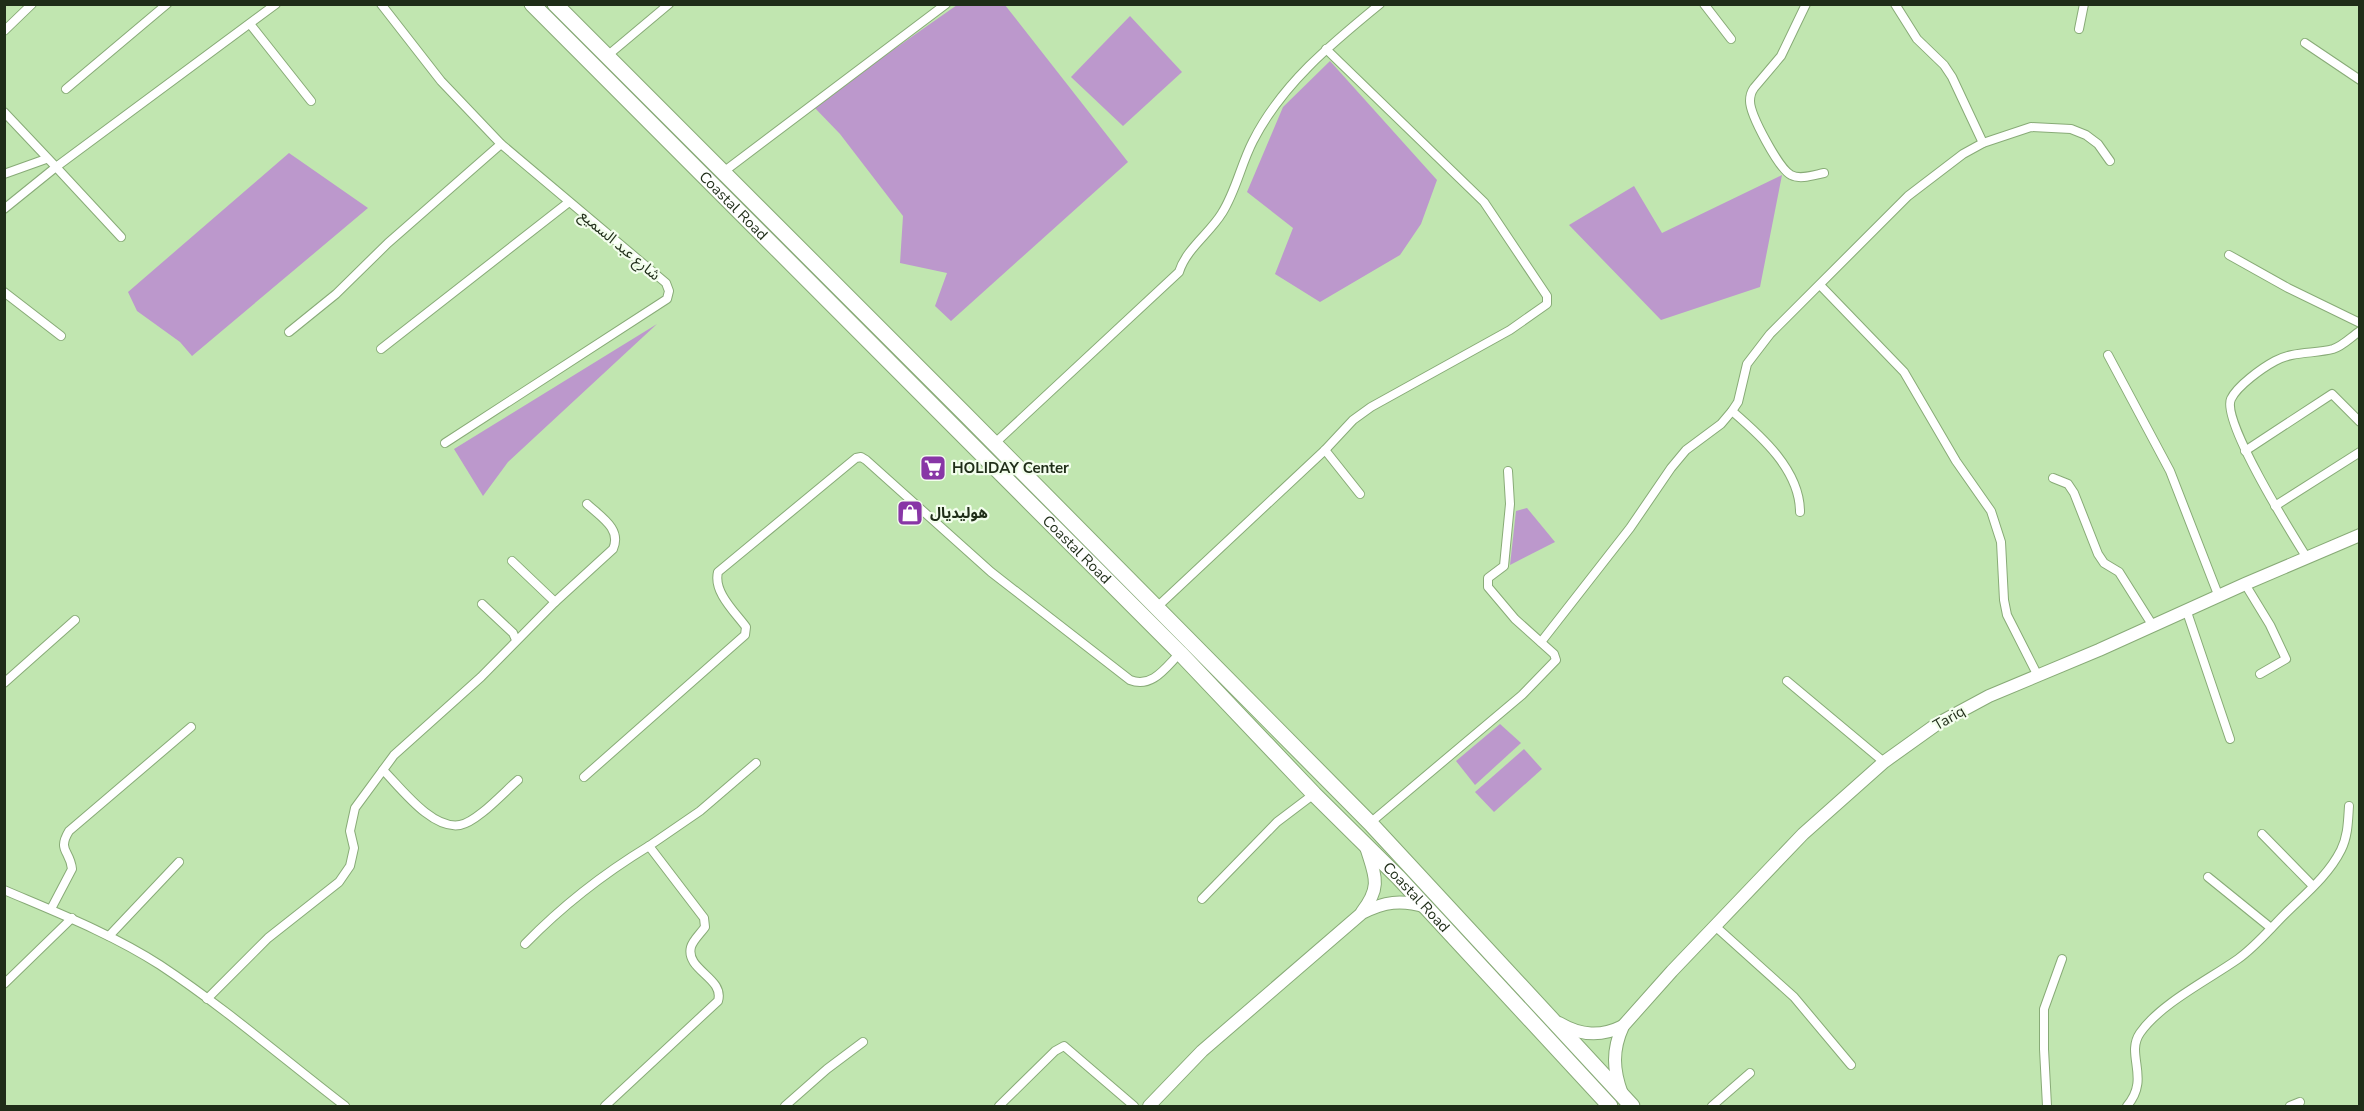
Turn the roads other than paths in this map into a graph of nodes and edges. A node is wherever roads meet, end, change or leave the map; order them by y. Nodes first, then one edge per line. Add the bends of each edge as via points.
1 (32, 4) edge
2 (167, 4) edge
3 (276, 4) edge
4 (381, 4) edge
5 (532, 4) edge
6 (555, 4) edge
7 (669, 4) edge
8 (946, 4) edge
9 (1380, 4) edge
10 (1704, 4) edge
11 (1806, 4) edge
12 (1895, 4) edge
13 (2084, 4) edge
14 (250, 24) junction
15 (2079, 29) dead end
16 (4, 31) edge
17 (1731, 39) dead end
18 (2305, 43) dead end
19 (1326, 49) junction
20 (607, 56) junction
21 (2360, 80) edge
22 (66, 89) dead end
23 (311, 101) dead end
24 (4, 112) edge
25 (1983, 143) junction
26 (501, 144) junction
27 (46, 159) junction
28 (2110, 161) dead end
29 (56, 167) junction
30 (722, 173) junction
31 (1824, 173) dead end
32 (4, 174) edge
33 (569, 202) junction
34 (4, 209) edge
35 (121, 237) dead end
36 (2229, 255) dead end
37 (1820, 285) junction
38 (4, 292) edge
39 (2360, 323) edge
40 (2360, 331) edge
41 (289, 332) dead end
42 (61, 336) dead end
43 (381, 349) dead end
44 (2108, 355) dead end
45 (1732, 411) junction
46 (2360, 422) edge
47 (445, 443) dead end
48 (994, 444) junction
49 (1324, 450) junction
50 (2245, 451) junction
51 (2360, 452) edge
52 (1508, 471) dead end
53 (2053, 478) dead end
54 (1360, 494) dead end
55 (587, 504) dead end
56 (2275, 506) junction
57 (1800, 512) dead end
58 (2360, 535) edge
59 (2307, 558) junction
60 (512, 561) dead end
61 (2245, 584) junction
62 (2219, 597) junction
63 (555, 602) junction
64 (482, 604) dead end
65 (1156, 608) junction
66 (2187, 612) junction
67 (75, 620) dead end
68 (2153, 626) junction
69 (516, 640) junction
70 (1541, 642) junction
71 (1180, 653) junction
72 (2260, 674) dead end
73 (2038, 676) junction
74 (1787, 681) dead end
75 (4, 683) edge
76 (191, 727) dead end
77 (2230, 740) dead end
78 (1884, 762) junction
79 (756, 763) dead end
80 (383, 770) junction
81 (584, 777) dead end
82 (518, 780) dead end
83 (1314, 794) junction
84 (2349, 806) dead end
85 (1370, 823) junction
86 (2262, 834) dead end
87 (649, 846) junction
88 (1366, 847) junction
89 (179, 862) dead end
90 (2208, 877) dead end
91 (2313, 886) junction
92 (4, 890) edge
93 (1202, 899) dead end
94 (1426, 907) junction
95 (51, 909) junction
96 (1362, 913) junction
97 (72, 918) junction
98 (1715, 926) junction
99 (2271, 928) junction
100 (109, 936) junction
101 (525, 944) dead end
102 (2062, 959) dead end
103 (4, 984) edge
104 (207, 999) junction
105 (1551, 1018) junction
106 (1623, 1026) junction
107 (863, 1042) dead end
108 (1851, 1065) dead end
109 (1750, 1073) dead end
110 (1627, 1101) edge
111 (2300, 1102) dead end
112 (345, 1107) edge
113 (605, 1107) edge
114 (785, 1107) edge
115 (999, 1107) edge
116 (1134, 1107) edge
117 (1149, 1107) edge
118 (1610, 1107) edge
119 (1712, 1107) edge
120 (2047, 1107) edge
121 (2127, 1107) edge
122 (2290, 1107) edge

1 - 16 street
2 - 22 street
3 - 14 street
4 - 26 street, شارع عبد السميع via 441,81
5 - 71 highway, Coastal Road
6 - 20 highway, Coastal Road
7 - 20 street
8 - 30 street
9 - 19 street
10 - 17 street
11 - 31 street via 1781,56 1750,94 1750,102 1752,115 1782,168 1792,176
12 - 25 street via 1917,39 1952,77
13 - 15 street
14 - 23 street
14 - 29 street
18 - 21 street
19 - 48 street via 1286,90 1253,140 1222,213 1186,257 1179,272
19 - 49 street via 1484,202 1548,300 1510,330 1371,407
20 - 30 highway, Coastal Road
24 - 27 street
25 - 28 street via 2031,127 2057,127 2071,129 2098,144
25 - 37 street via 1954,159 1888,213
26 - 33 street, شارع عبد السميع
26 - 41 street
27 - 29 street
27 - 32 street
29 - 34 street
29 - 35 street
30 - 48 highway, Coastal Road
33 - 43 street
33 - 47 street, شارع عبد السميع via 666,283 667,299
36 - 39 street
37 - 45 street via 1770,334 1747,364
37 - 73 street via 1904,372 1991,511 2001,542 2007,615
38 - 42 street
40 - 50 street via 2335,348 2275,361 2237,389 2229,406
44 - 62 street via 2170,471
45 - 57 street via 1762,438 1784,466 1798,493
45 - 70 street via 1671,468 1630,528
46 - 50 street via 2332,394
48 - 65 highway, Coastal Road
49 - 54 street
49 - 65 street
50 - 56 street
51 - 56 street
52 - 70 street via 1510,504 1503,566 1486,581 1499,602
53 - 68 street via 2067,484 2074,493 2098,554 2118,572
55 - 63 street via 614,529 616,541 613,549
56 - 59 street
58 - 59 main road, Tariq
59 - 61 main road, Tariq
60 - 63 street
61 - 62 main road, Tariq
61 - 72 street via 2286,659
62 - 66 main road, Tariq
63 - 69 street
64 - 69 street
65 - 85 highway, Coastal Road
66 - 68 main road, Tariq
66 - 77 street
67 - 75 street
68 - 73 main road, Tariq
69 - 80 street via 481,677 407,742
70 - 85 street via 1556,657 1553,664 1514,702
71 - 81 street via 1151,681 1131,680 991,572 866,460 856,458 718,572 718,589 746,627 745,634
71 - 83 highway, Coastal Road
73 - 78 main road, Tariq via 1958,711
74 - 78 street
76 - 95 street via 69,831 63,841 72,868
78 - 98 main road, Tariq via 1803,834
79 - 87 street via 700,811
80 - 82 street via 430,817 444,824 460,825 476,817
80 - 104 street via 355,808 350,831 354,848 350,866 339,882 268,938
83 - 88 highway, Coastal Road
83 - 93 street via 1276,822
84 - 91 street via 2348,831 2342,848
85 - 105 highway, Coastal Road
86 - 91 street
87 - 101 street via 600,877
87 - 113 street via 704,918 705,927 691,946 691,956 720,995
88 - 94 highway, Coastal Road
88 - 96 main road via 1377,883
89 - 100 street
90 - 99 street
91 - 99 street
92 - 95 street
94 - 96 main road via 1392,902
94 - 118 highway, Coastal Road
95 - 97 street
96 - 117 main road via 1202,1051
97 - 100 street
97 - 103 street
98 - 106 main road, Tariq
98 - 108 street via 1794,997
99 - 121 street via 2239,958 2166,1007 2141,1031 2135,1050 2138,1089
100 - 104 street
102 - 120 street via 2044,1009
104 - 112 street
105 - 106 main road via 1571,1030 1592,1034
105 - 110 highway, Coastal Road
106 - 110 main road via 1614,1059
107 - 114 street
109 - 119 street
111 - 122 street
115 - 116 street via 1064,1046

